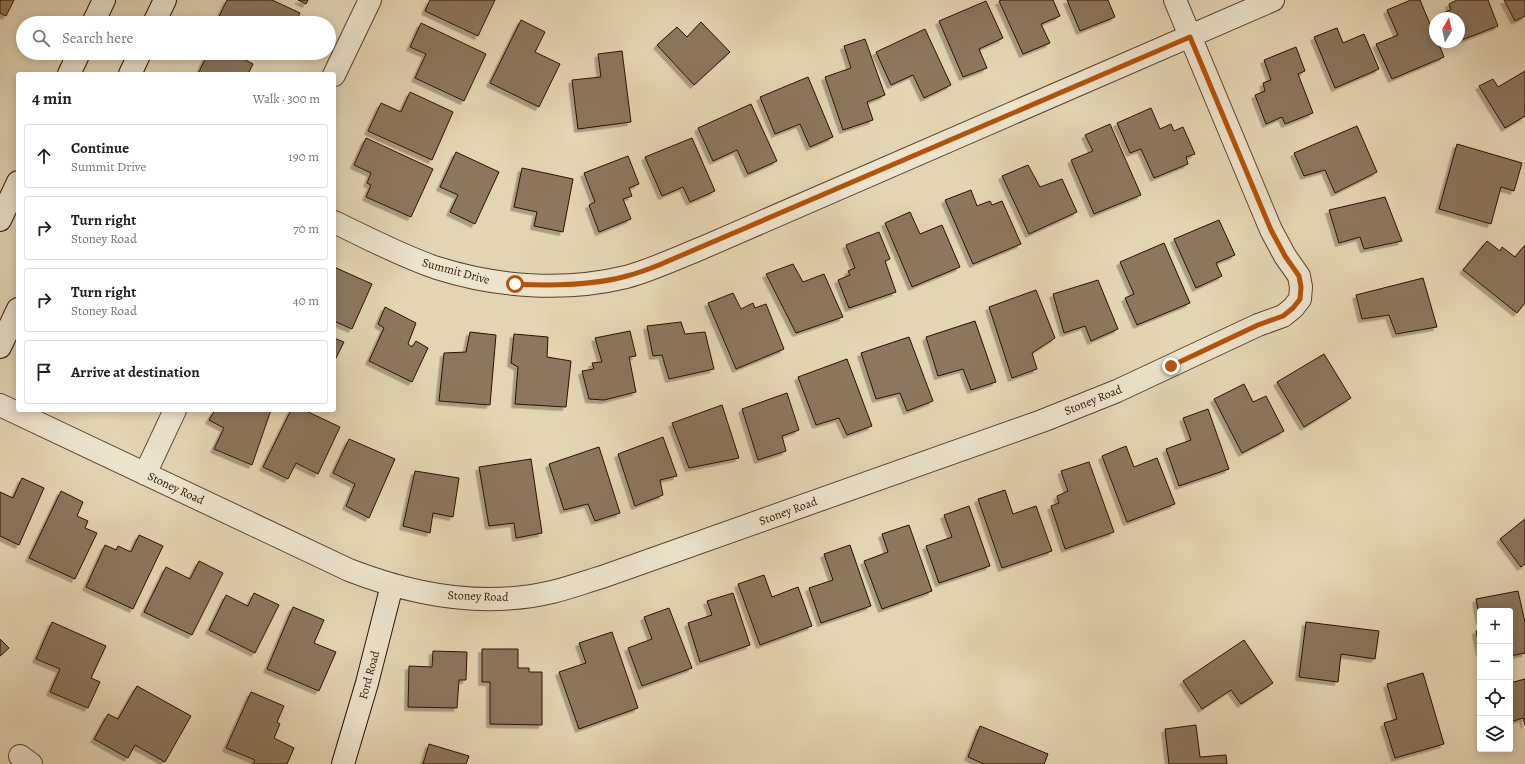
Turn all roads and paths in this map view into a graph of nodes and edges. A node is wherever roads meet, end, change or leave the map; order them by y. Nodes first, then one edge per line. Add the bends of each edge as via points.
1 (104, 0) edge
2 (165, 0) edge
3 (370, 0) edge
4 (1175, 0) edge
5 (1273, 0) edge
6 (96, 16) edge
7 (157, 16) edge
8 (1190, 37) junction
9 (76, 60) edge
10 (137, 60) edge
11 (70, 72) edge
12 (131, 72) edge
13 (335, 72) edge
14 (16, 186) edge
15 (0, 220) edge
16 (336, 223) edge
17 (16, 313) edge
18 (0, 347) edge
19 (0, 404) edge
20 (16, 412) edge
21 (17, 412) edge
22 (174, 412) edge
23 (145, 474) junction
24 (392, 585) junction
25 (343, 764) edge

1 - 6 street
2 - 7 street
3 - 13 street
4 - 8 street, Stoney Road
5 - 8 street, Summit Drive
8 - 16 street, Summit Drive via 710,245 626,276 593,283 555,286 515,284 478,278 437,268
8 - 24 street, Stoney Road via 1271,230 1299,276 1300,299 1283,316 1258,325 1117,391 1042,421 602,577 551,592 512,598 473,599
9 - 11 street
10 - 12 street
14 - 15 street
17 - 18 street
19 - 20 street, Stoney Road
21 - 23 street, Stoney Road
22 - 23 street
23 - 24 street, Stoney Road via 349,570
24 - 25 street, Ford Road

